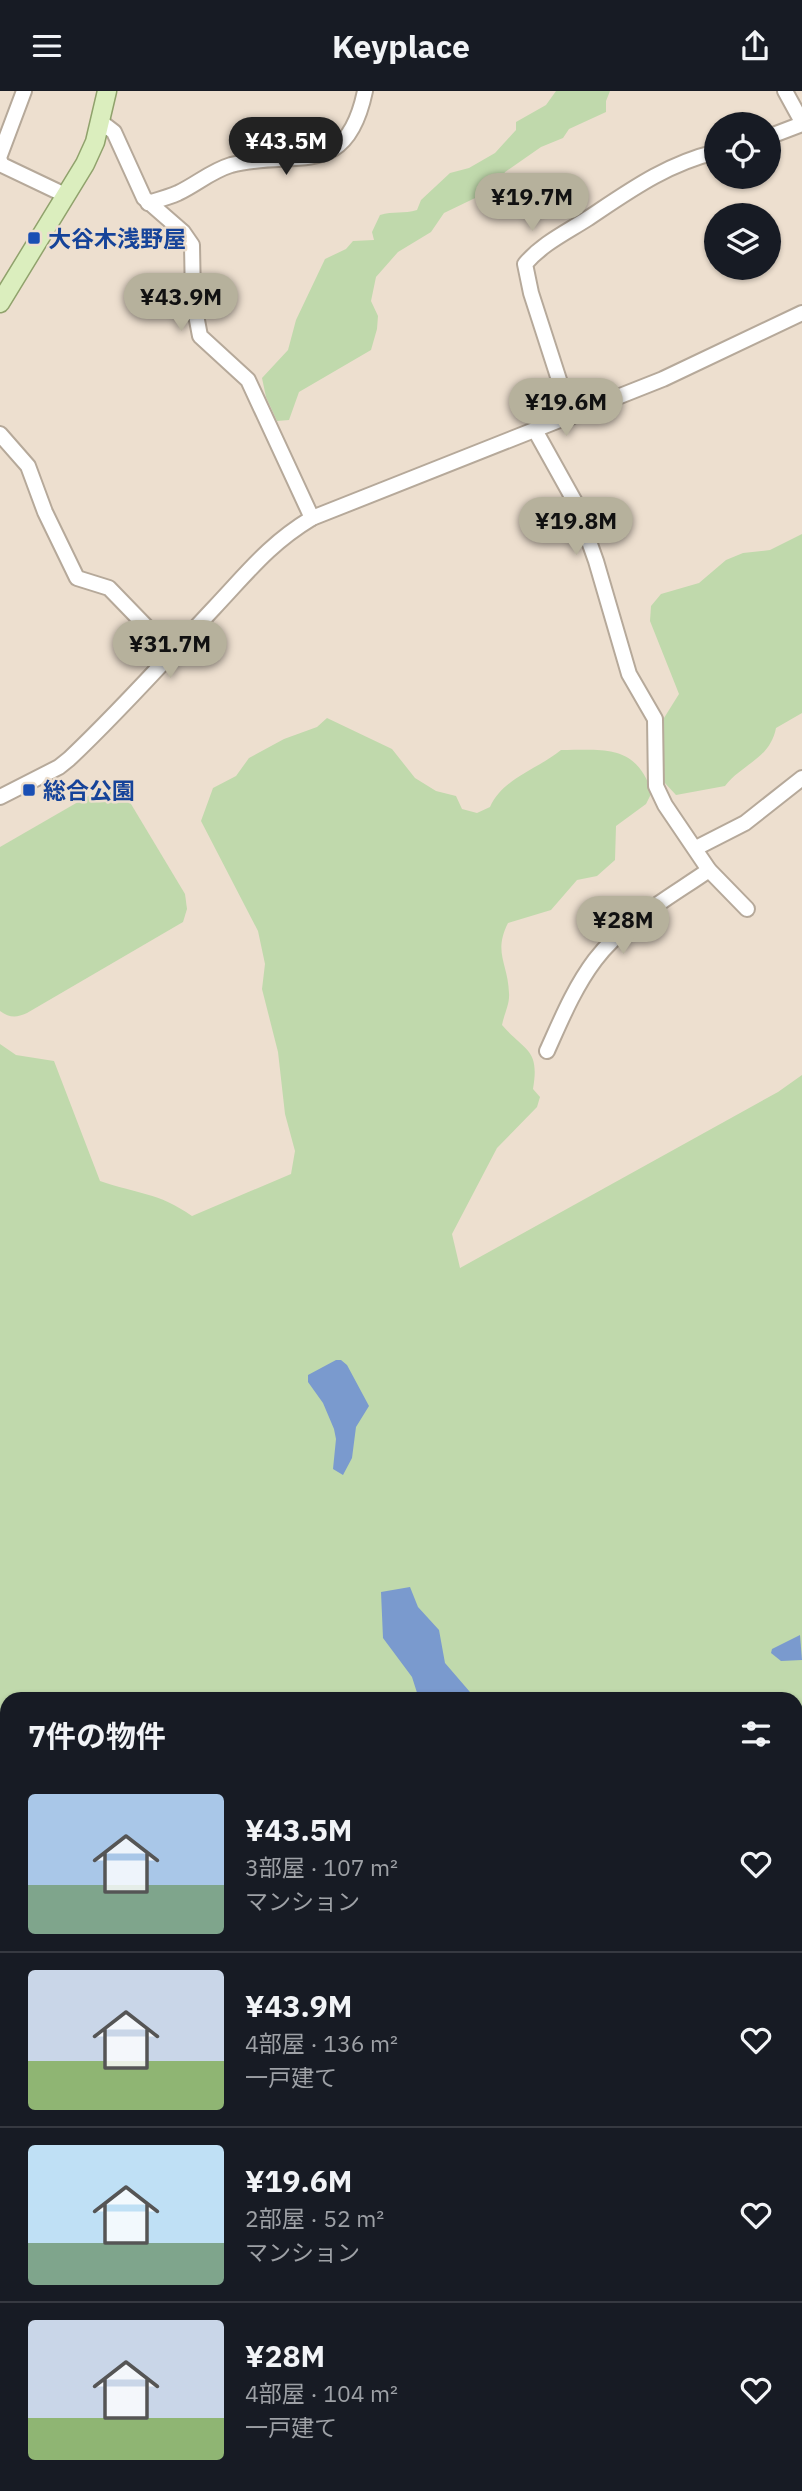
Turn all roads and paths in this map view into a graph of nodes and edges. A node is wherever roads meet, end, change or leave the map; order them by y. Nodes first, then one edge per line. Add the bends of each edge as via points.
1 (24, 91) edge
2 (365, 91) edge
3 (785, 91) edge
4 (109, 95) edge
5 (101, 122) junction
6 (802, 123) edge
7 (6, 127) edge
8 (781, 132) edge
9 (0, 155) edge
10 (704, 155) edge
11 (0, 161) edge
12 (65, 195) junction
13 (148, 203) junction
14 (5, 283) edge
15 (0, 303) edge
16 (802, 313) edge
17 (571, 417) junction
18 (536, 432) junction
19 (0, 434) edge
20 (312, 518) junction
21 (172, 653) junction
22 (802, 778) edge
23 (0, 797) edge
24 (696, 848) junction
25 (709, 870) junction
26 (747, 909) dead end
27 (547, 1051) dead end

1 - 7 street
2 - 13 street via 357,123 336,147 320,155 227,166 178,193
3 - 6 street
4 - 5 main road
5 - 12 main road via 85,164
5 - 13 street via 114,132
6 - 8 street
7 - 9 street
10 - 17 street via 655,174 543,247 525,264
11 - 12 street
12 - 14 main road
13 - 20 street via 192,244 193,299 200,336 248,380
14 - 15 main road
16 - 17 street
17 - 18 street
18 - 20 street
18 - 24 street via 575,502 621,654 655,719 656,786
19 - 21 street via 28,466 44,512 77,578 109,588
20 - 21 street via 262,554
21 - 23 street via 69,759
22 - 24 street via 745,823
24 - 25 street
25 - 26 street
25 - 27 street via 633,922 596,958

